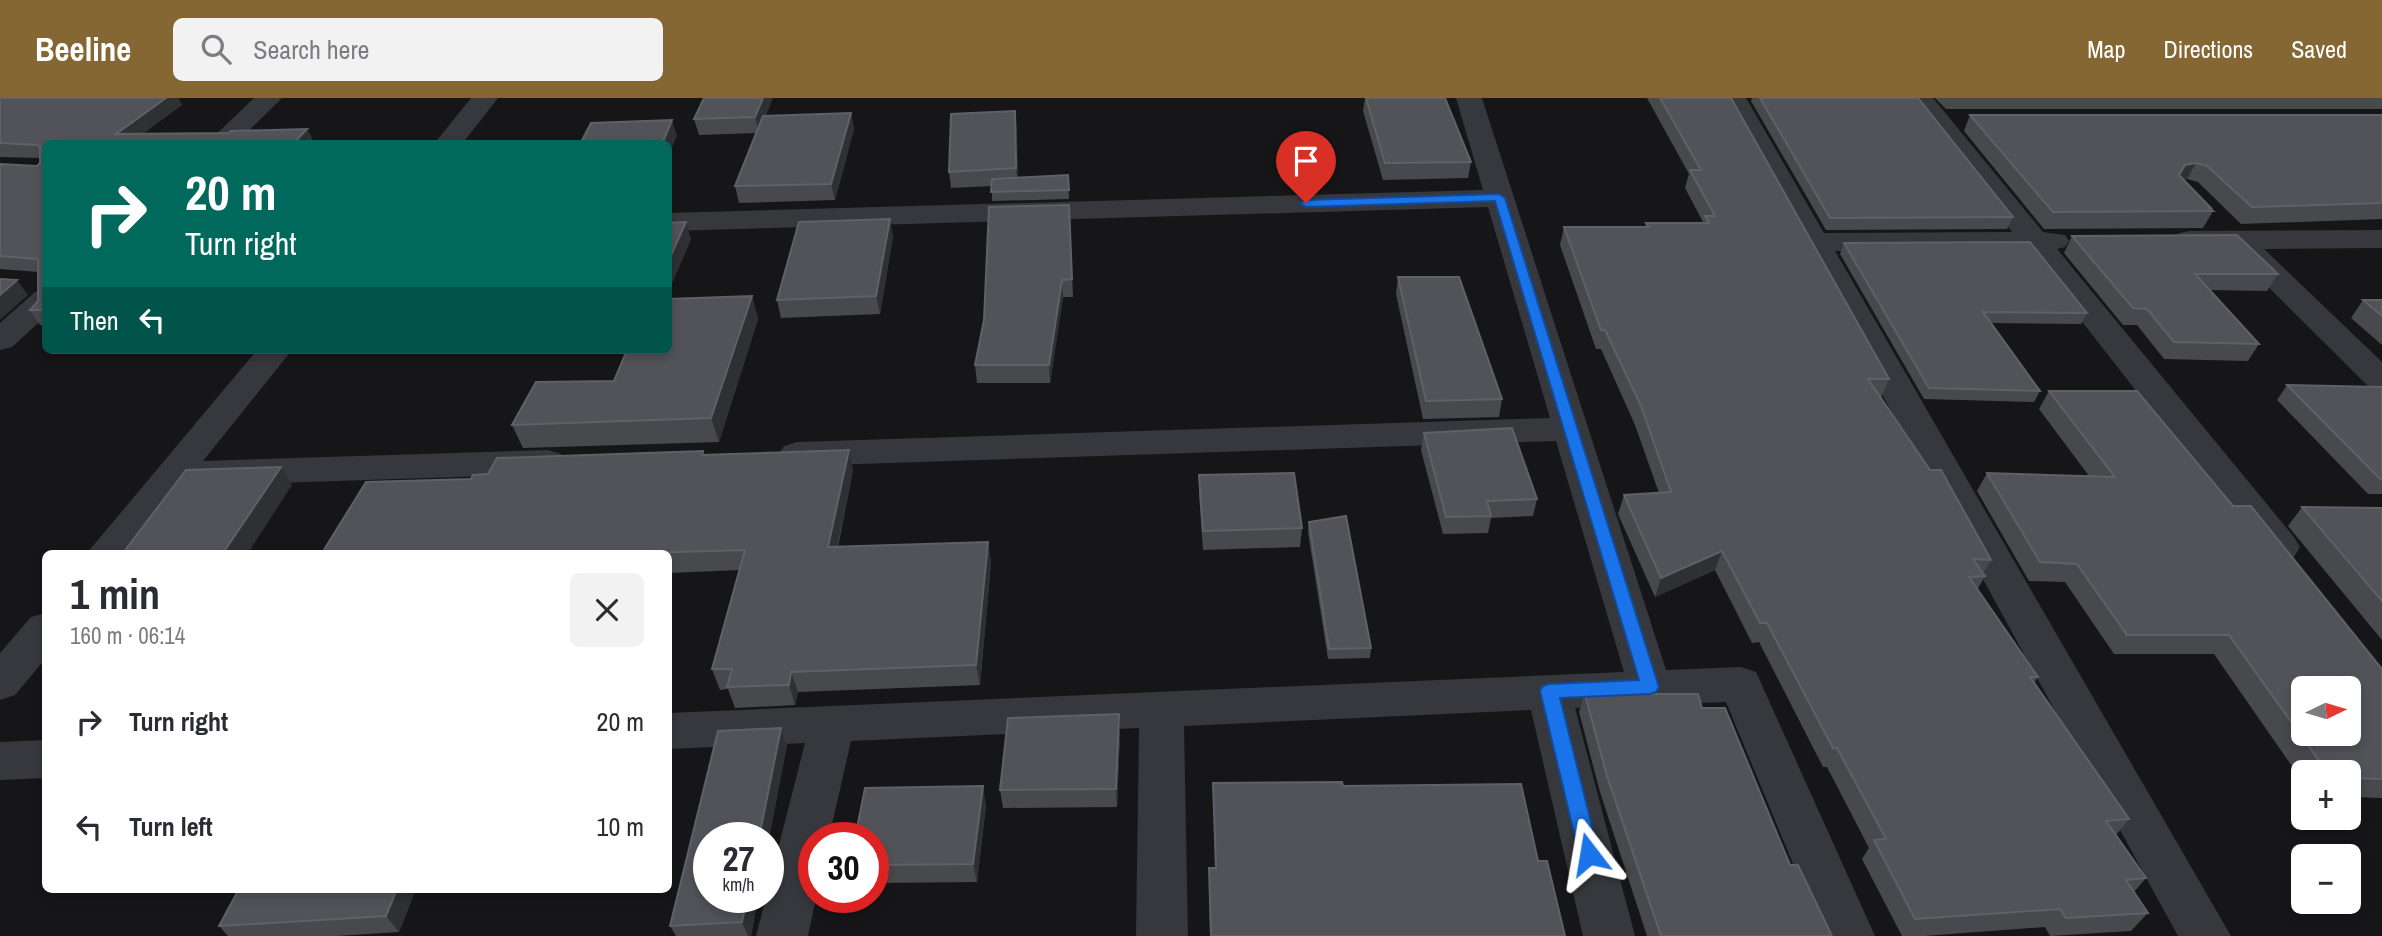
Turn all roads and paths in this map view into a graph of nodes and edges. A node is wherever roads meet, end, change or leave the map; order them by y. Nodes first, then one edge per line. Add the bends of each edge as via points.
1 (269, 98) edge
2 (485, 98) edge
3 (1469, 98) edge
4 (1733, 98) edge
5 (1941, 113) edge
6 (223, 140) edge
7 (450, 140) edge
8 (1499, 198) junction
9 (2212, 215) dead end
10 (672, 222) edge
11 (2382, 239) edge
12 (2237, 240) junction
13 (2036, 241) junction
14 (2076, 241) edge
15 (2157, 241) edge
16 (1816, 242) junction
17 (38, 288) edge
18 (0, 340) edge
19 (272, 354) edge
20 (2382, 381) edge
21 (1570, 429) junction
22 (759, 455) edge
23 (578, 461) edge
24 (172, 474) junction
25 (109, 550) edge
26 (2304, 577) edge
27 (42, 633) edge
28 (0, 683) edge
29 (1650, 687) junction
30 (1549, 691) junction
31 (1162, 709) junction
32 (832, 724) junction
33 (672, 731) edge
34 (42, 759) edge
35 (0, 761) edge
36 (782, 936) edge
37 (1162, 936) edge
38 (1609, 936) edge
39 (1849, 936) edge
40 (2205, 936) edge

1 - 6 street
2 - 7 street
3 - 8 street
4 - 16 street
5 - 13 street
8 - 10 street
8 - 21 street
9 - 12 street
11 - 12 street
12 - 15 street
12 - 20 street
13 - 14 street
13 - 16 street
13 - 26 street
16 - 40 street
17 - 18 street
19 - 24 street
21 - 22 street
21 - 29 street
23 - 24 street
24 - 25 street
27 - 28 street
29 - 30 street
29 - 39 street via 1741,684
30 - 31 street
30 - 38 street
31 - 32 street
31 - 37 street
32 - 33 street
32 - 36 street
34 - 35 street

